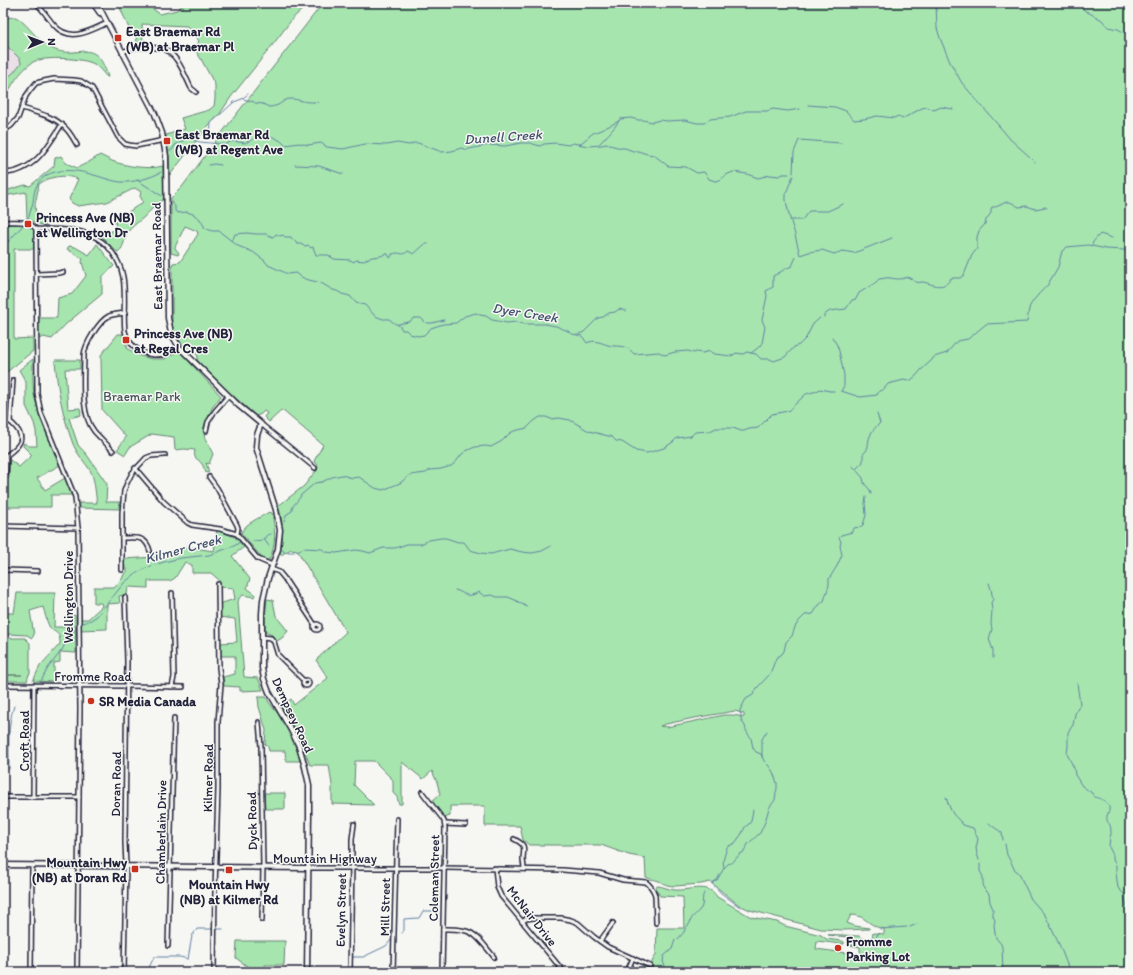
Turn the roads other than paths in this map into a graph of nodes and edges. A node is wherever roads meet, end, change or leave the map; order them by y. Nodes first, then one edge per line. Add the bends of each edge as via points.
1 (36, 3) edge
2 (93, 3) edge
3 (96, 3) edge
4 (104, 18) junction
5 (106, 23) junction
6 (122, 52) junction
7 (178, 52) dead end
8 (174, 56) junction
9 (196, 92) dead end
10 (22, 108) junction
11 (62, 124) junction
12 (3, 131) edge
13 (164, 140) junction
14 (77, 145) dead end
15 (3, 173) edge
16 (3, 222) edge
17 (36, 228) junction
18 (63, 272) dead end
19 (37, 274) junction
20 (125, 313) junction
21 (179, 347) junction
22 (13, 380) dead end
23 (228, 396) junction
24 (3, 419) edge
25 (10, 422) junction
26 (261, 424) junction
27 (206, 431) dead end
28 (113, 451) dead end
29 (165, 455) dead end
30 (136, 468) junction
31 (315, 468) dead end
32 (209, 477) dead end
33 (3, 478) edge
34 (3, 526) edge
35 (78, 528) junction
36 (237, 534) junction
37 (122, 538) junction
38 (150, 551) dead end
39 (272, 567) junction
40 (3, 570) edge
41 (122, 570) dead end
42 (38, 571) dead end
43 (218, 584) dead end
44 (172, 593) dead end
45 (125, 597) dead end
46 (316, 625) dead end
47 (262, 637) junction
48 (304, 681) dead end
49 (3, 685) edge
50 (34, 685) junction
51 (80, 686) junction
52 (127, 686) junction
53 (172, 687) junction
54 (183, 687) dead end
55 (174, 718) dead end
56 (259, 722) dead end
57 (422, 792) dead end
58 (3, 797) edge
59 (33, 797) junction
60 (79, 797) junction
61 (397, 819) dead end
62 (354, 824) dead end
63 (445, 824) junction
64 (466, 825) dead end
65 (514, 839) dead end
66 (3, 865) edge
67 (32, 866) junction
68 (78, 866) junction
69 (126, 866) junction
70 (215, 866) junction
71 (170, 867) junction
72 (263, 867) junction
73 (308, 868) junction
74 (352, 868) junction
75 (396, 868) junction
76 (444, 868) junction
77 (495, 868) junction
78 (524, 869) junction
79 (262, 920) dead end
80 (522, 922) junction
81 (613, 923) dead end
82 (656, 923) dead end
83 (443, 929) junction
84 (600, 941) junction
85 (168, 946) dead end
86 (494, 957) dead end
87 (633, 958) junction
88 (650, 966) dead end
89 (31, 972) edge
90 (77, 972) edge
91 (124, 972) edge
92 (214, 972) edge
93 (307, 972) edge
94 (350, 972) edge
95 (393, 972) edge
96 (442, 972) edge
97 (564, 972) edge
98 (627, 972) edge

1 - 5 street via 57,28 69,34 85,33
2 - 4 street, East Braemar Road
3 - 4 street, East Braemar Road
4 - 5 street, East Braemar Road
5 - 6 street, East Braemar Road
6 - 8 street via 136,47 150,47 162,48
6 - 13 street, East Braemar Road via 155,114
7 - 8 street
8 - 9 street via 191,88
10 - 11 street
10 - 12 street via 18,118
10 - 13 street via 26,96 36,83 54,79 81,81 92,88 125,144 136,146
11 - 14 street
11 - 15 street via 46,150 37,158 22,169
13 - 21 street, East Braemar Road via 168,318 171,333
16 - 17 street via 28,222
17 - 19 street, Wellington Drive
17 - 20 street via 81,231 94,236 108,247 117,260 122,276
18 - 19 street
19 - 35 street, Wellington Drive via 38,393 41,413 75,496
20 - 21 street via 126,332 130,343 138,350 147,354 164,355
20 - 28 street via 108,317 90,339 84,355 87,418 93,431
21 - 23 street, East Braemar Road
22 - 25 street
23 - 26 street, East Braemar Road
23 - 27 street via 208,422
24 - 25 street
25 - 33 street via 18,429 21,441 7,455 6,474
26 - 31 street, East Braemar Road
26 - 39 street, Dempsey Road via 256,447 279,525 279,542
29 - 30 street via 146,458
30 - 36 street via 164,502 188,523
30 - 37 street via 124,491
32 - 36 street via 237,525
34 - 35 street
35 - 51 street, Wellington Drive
36 - 39 street via 258,560
37 - 38 street via 139,538 145,541
37 - 41 street
39 - 46 street via 284,578
39 - 47 street, Dempsey Road via 263,600
40 - 42 street
43 - 70 street, Kilmer Road via 221,684
44 - 53 street
45 - 52 street, Doran Road
47 - 48 street via 271,638 278,655
47 - 73 street, Dempsey Road via 262,668 266,683 299,746 306,772 309,795
49 - 50 street, Fromme Road
50 - 51 street, Fromme Road
50 - 59 street, Croft Road
51 - 52 street, Fromme Road
51 - 60 street, Wellington Drive
52 - 53 street, Fromme Road
52 - 69 street, Doran Road
53 - 54 street, Fromme Road
55 - 71 street, Chamberlain Drive
56 - 72 street, Dyck Road
57 - 63 street, Coleman Street
58 - 59 street
59 - 60 street
60 - 68 street, Wellington Drive
61 - 75 street, Mill Street
62 - 74 street, Evelyn Street
63 - 64 street
63 - 76 street, Coleman Street
65 - 78 street via 524,845
66 - 67 street, Mountain Highway
67 - 68 street, Mountain Highway
67 - 89 street
68 - 69 street, Mountain Highway
68 - 90 street, Wellington Drive
69 - 71 street, Mountain Highway
69 - 91 street, Doran Road
70 - 71 street, Mountain Highway
70 - 72 street, Mountain Highway
70 - 92 street, Kilmer Road
71 - 85 street, Chamberlain Drive
72 - 73 street, Mountain Highway
72 - 79 street, Dyck Road
73 - 74 street, Mountain Highway
73 - 93 street, Dempsey Road
74 - 75 street, Mountain Highway
74 - 94 street, Evelyn Street
75 - 76 street, Mountain Highway
75 - 95 street, Mill Street
76 - 77 street, Mountain Highway
76 - 83 street, Coleman Street
77 - 78 street, Mountain Highway
77 - 80 street, McNair Drive via 501,896
78 - 82 street, Mountain Highway via 599,873 623,880 646,882 655,895
80 - 84 street via 533,918 566,918 578,923
80 - 97 street, McNair Drive
81 - 84 street
83 - 86 street via 472,932
83 - 96 street, Coleman Street
84 - 87 street
87 - 88 street
87 - 98 street

